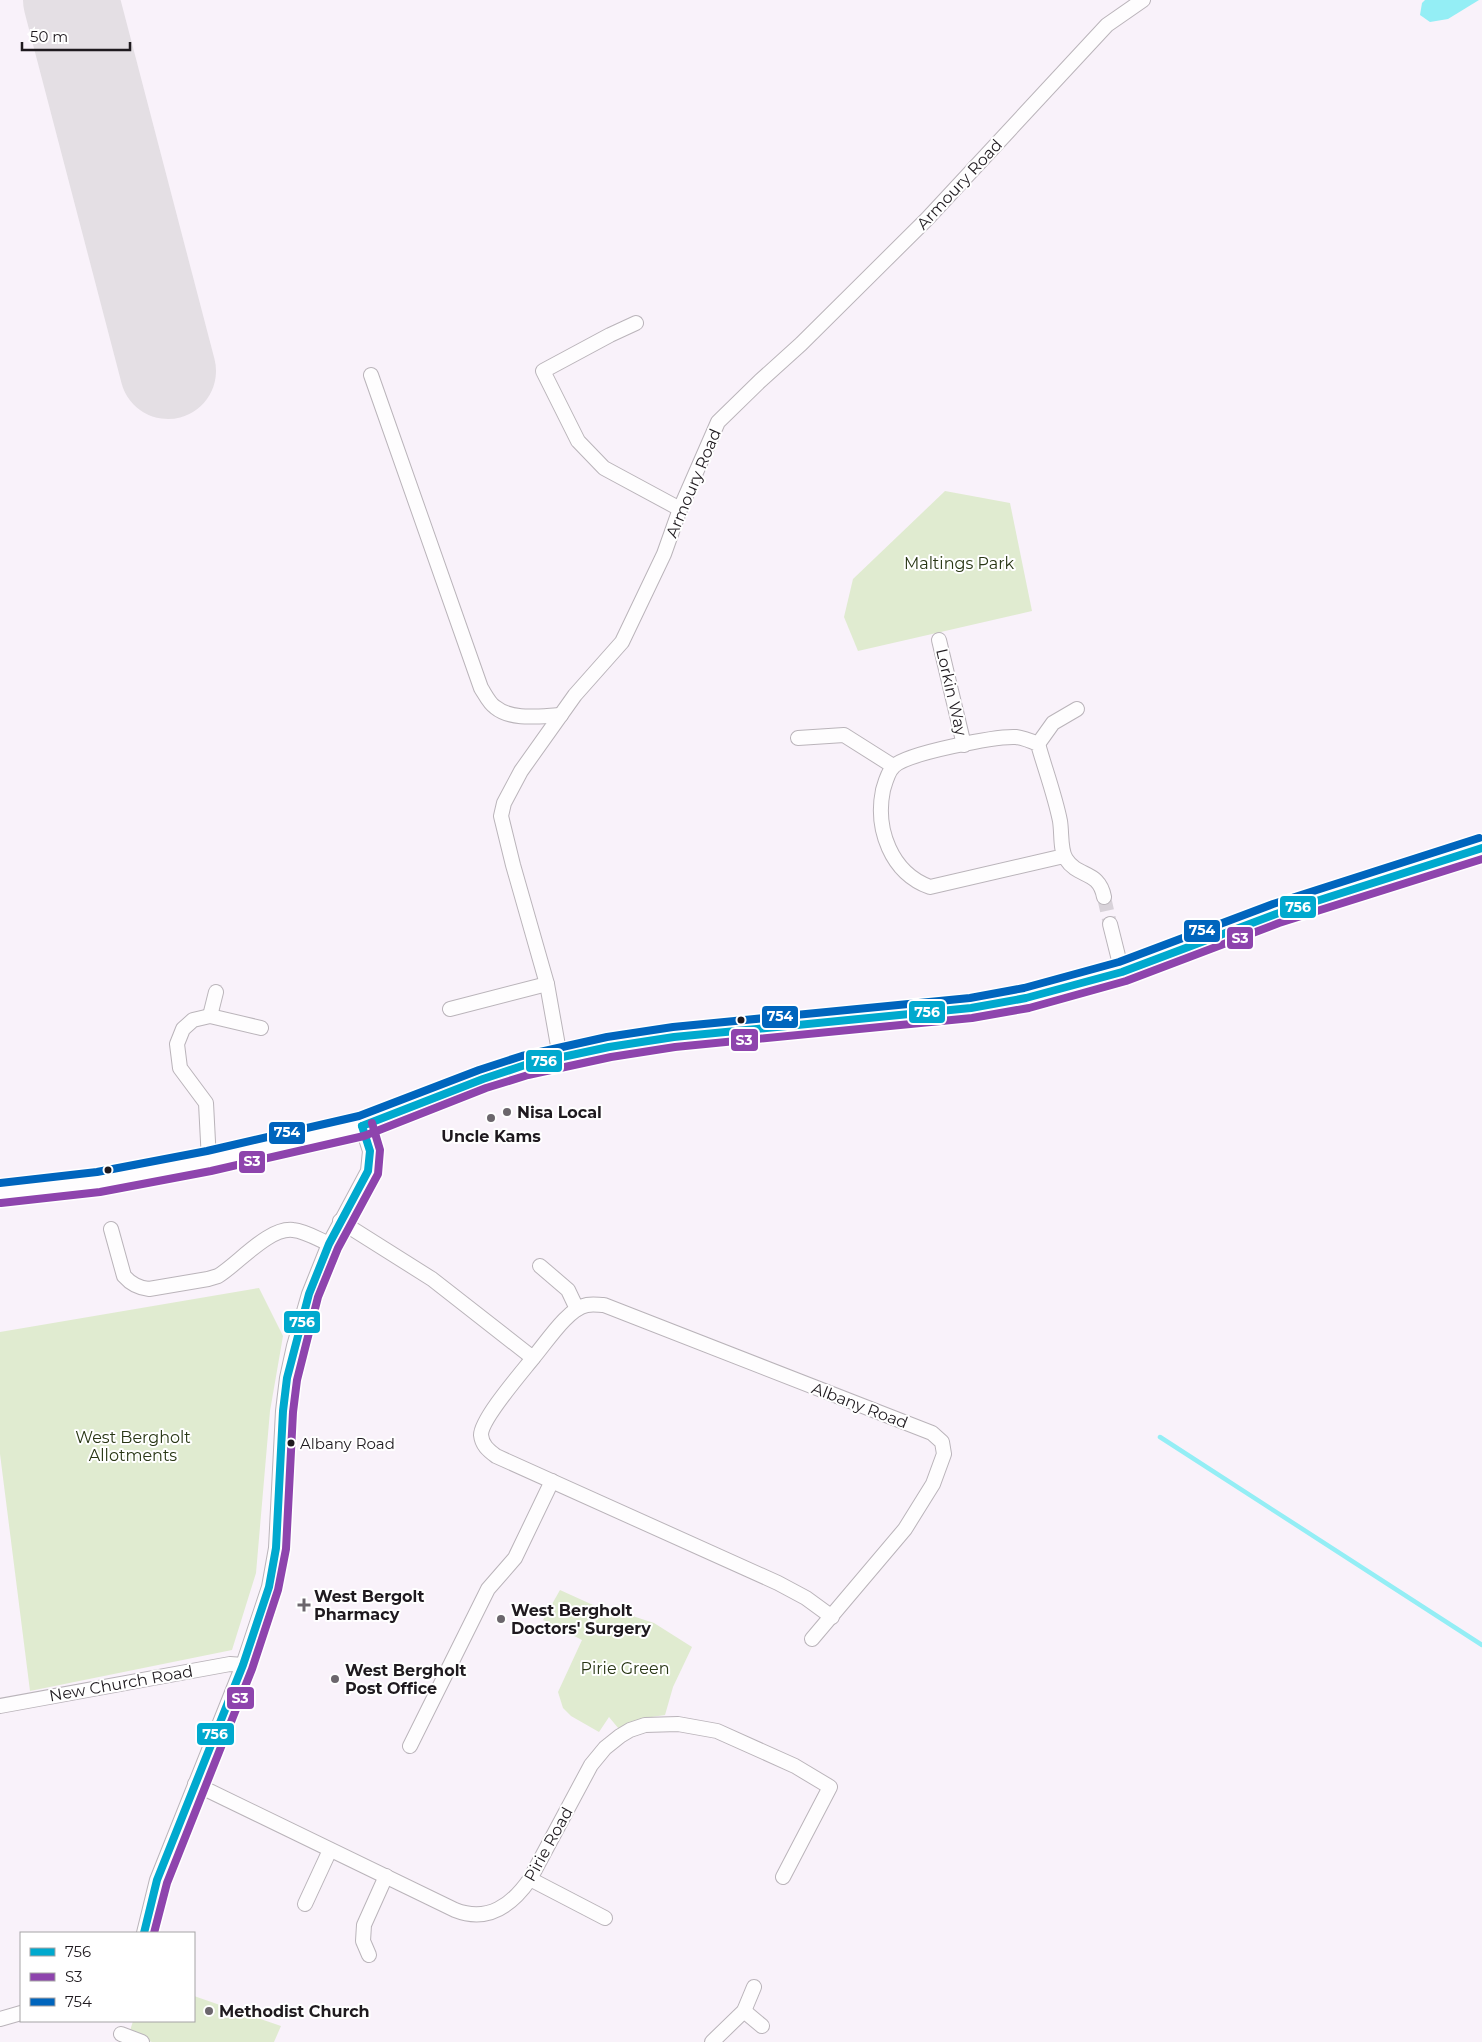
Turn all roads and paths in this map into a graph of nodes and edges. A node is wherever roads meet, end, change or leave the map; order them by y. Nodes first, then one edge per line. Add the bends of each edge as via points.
1 (1143, 0) edge
2 (636, 323) dead end
3 (371, 375) dead end
4 (680, 508) junction
5 (939, 640) dead end
6 (1077, 710) dead end
7 (561, 715) junction
8 (798, 738) dead end
9 (1038, 744) junction
10 (964, 745) junction
11 (893, 766) junction
12 (1482, 848) edge
13 (1064, 856) junction
14 (1104, 897) tunnel mouth
15 (1110, 924) tunnel mouth
16 (1122, 972) junction
17 (547, 984) junction
18 (216, 992) dead end
19 (450, 1009) dead end
20 (210, 1016) junction
21 (261, 1028) dead end
22 (560, 1057) junction
23 (362, 1126) junction
24 (209, 1161) junction
25 (0, 1192) edge
26 (340, 1222) junction
27 (111, 1229) dead end
28 (329, 1244) junction
29 (540, 1266) dead end
30 (577, 1309) junction
31 (533, 1358) junction
32 (552, 1480) junction
33 (832, 1617) junction
34 (812, 1639) dead end
35 (243, 1665) junction
36 (0, 1706) edge
37 (410, 1746) dead end
38 (195, 1784) junction
39 (330, 1850) junction
40 (386, 1876) junction
41 (783, 1876) dead end
42 (530, 1879) junction
43 (305, 1904) dead end
44 (605, 1918) dead end
45 (144, 1932) edge
46 (369, 1955) dead end
47 (754, 1987) dead end
48 (744, 2011) junction
49 (20, 2013) edge
50 (0, 2019) edge
51 (762, 2026) dead end
52 (122, 2032) edge
53 (142, 2042) edge
54 (712, 2042) edge

1 - 4 street, Armoury Road via 1106,25 928,219 718,422
2 - 4 street via 543,371 578,441 604,468
3 - 7 street via 481,688 493,707 504,713 516,716
4 - 7 street, Armoury Road via 664,554 622,642
5 - 10 street, Lorkin Way
6 - 9 street via 1053,723
7 - 17 street, Armoury Road via 521,771 504,803 501,816
8 - 11 street via 844,735
9 - 10 street via 1016,737
9 - 13 street via 1060,820
10 - 11 street via 912,756
11 - 13 street via 881,801 883,835 904,870 918,883 930,888
12 - 16 main road via 1276,914
13 - 14 street via 1070,865 1099,883
15 - 16 street
16 - 22 main road via 1026,998 971,1008 683,1036
17 - 19 street
17 - 22 street, Armoury Road
18 - 20 street
20 - 21 street
20 - 24 street via 193,1020 183,1030 177,1044 180,1068 206,1103
22 - 23 main road via 483,1079
23 - 24 main road
23 - 26 street via 370,1161 362,1185
24 - 25 main road via 82,1185
26 - 28 street
26 - 31 street via 432,1279
27 - 28 street via 124,1276 140,1288 149,1289 218,1276 278,1232 300,1231
28 - 35 street via 309,1294 287,1378 276,1548 269,1587
29 - 30 street via 568,1290
30 - 31 street
30 - 33 street, Albany Road via 604,1305 932,1433 942,1442 944,1454 933,1484 905,1529
31 - 32 street via 491,1413 481,1434 487,1450
32 - 33 street via 778,1583
32 - 37 street via 515,1558 488,1589
33 - 34 street, Albany Road
35 - 36 street, New Church Road via 230,1664
35 - 38 street
38 - 39 street, Pirie Road
38 - 45 street via 157,1880
39 - 40 street, Pirie Road
39 - 43 street
40 - 42 street, Pirie Road via 466,1914 481,1915 509,1902
40 - 46 street via 364,1925 363,1941
41 - 42 street, Pirie Road via 830,1787 795,1766 717,1732 678,1724 645,1725 630,1730 605,1748 590,1765
42 - 44 street
47 - 48 street
48 - 51 street
48 - 54 street
49 - 50 street
52 - 53 street

